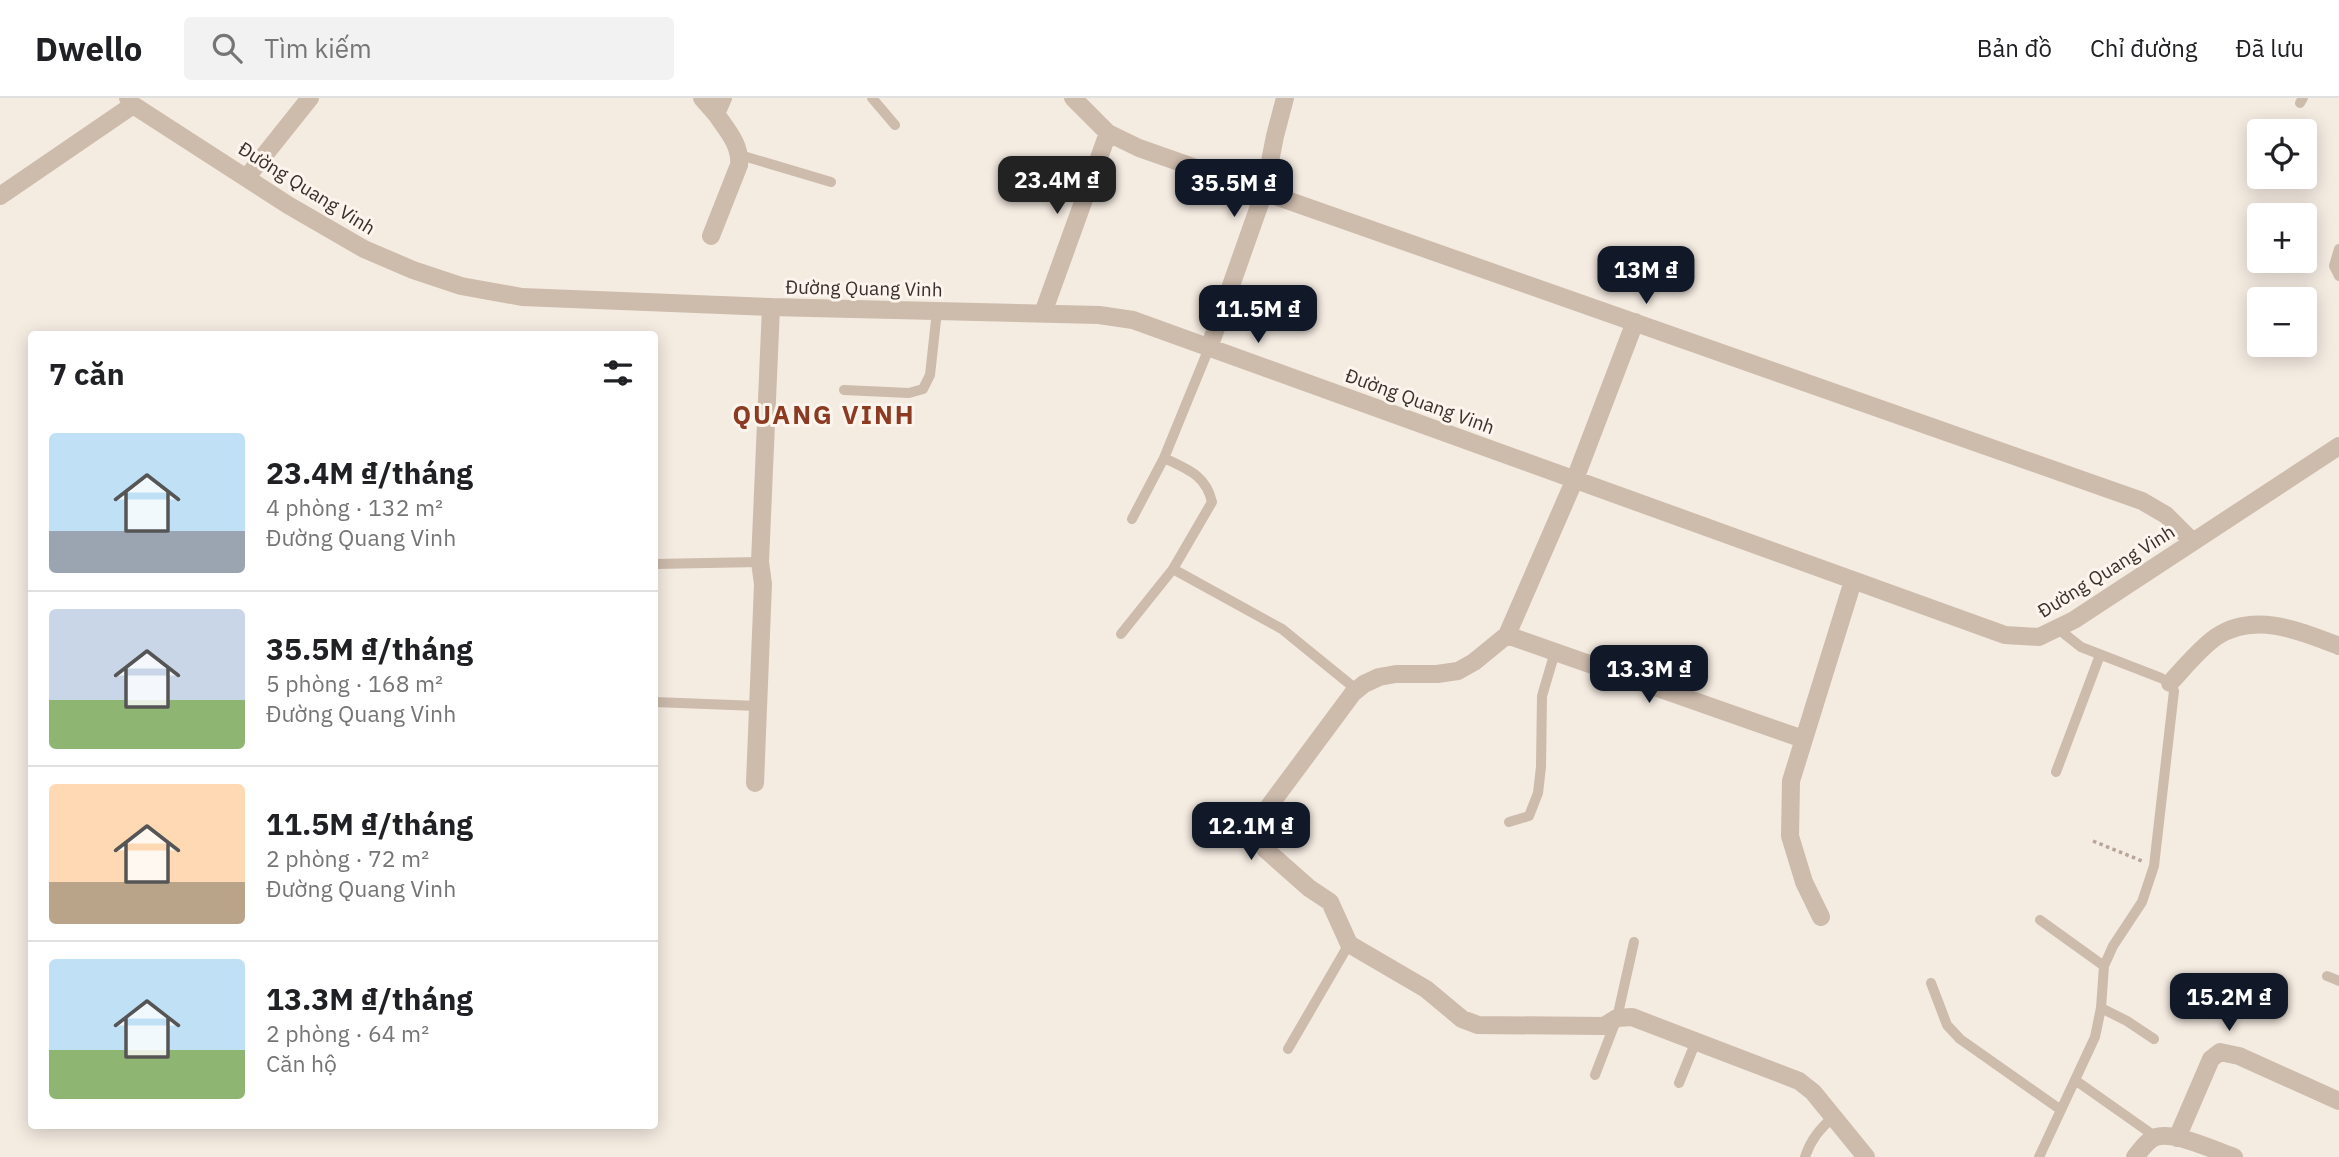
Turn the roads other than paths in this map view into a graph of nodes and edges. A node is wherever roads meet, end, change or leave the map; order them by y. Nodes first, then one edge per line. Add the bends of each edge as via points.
1 (310, 98) edge
2 (702, 98) edge
3 (872, 98) edge
4 (1073, 98) edge
5 (1285, 98) edge
6 (130, 101) edge
7 (719, 106) edge
8 (895, 125) dead end
9 (1108, 133) junction
10 (740, 155) junction
11 (247, 177) junction
12 (831, 182) dead end
13 (1264, 192) junction
14 (0, 196) edge
15 (711, 236) dead end
16 (2339, 249) edge
17 (2339, 276) edge
18 (771, 307) junction
19 (937, 311) junction
20 (1043, 313) junction
21 (1635, 322) junction
22 (1209, 348) junction
23 (844, 390) dead end
24 (2339, 446) edge
25 (1164, 458) junction
26 (1575, 479) junction
27 (1132, 519) dead end
28 (2193, 542) junction
29 (760, 562) junction
30 (658, 564) edge
31 (1173, 569) junction
32 (1853, 581) junction
33 (2057, 628) junction
34 (1121, 634) dead end
35 (1507, 635) junction
36 (2339, 646) edge
37 (1555, 652) junction
38 (2100, 655) junction
39 (2170, 683) junction
40 (1357, 690) junction
41 (658, 702) edge
42 (758, 706) junction
43 (1803, 739) junction
44 (2056, 772) dead end
45 (755, 783) dead end
46 (1509, 822) dead end
47 (1821, 917) dead end
48 (2040, 920) dead end
49 (1633, 942) dead end
50 (1349, 944) junction
51 (2104, 966) junction
52 (2327, 976) dead end
53 (2339, 981) edge
54 (1931, 983) dead end
55 (2101, 1008) junction
56 (1618, 1018) junction
57 (2154, 1039) dead end
58 (1696, 1041) junction
59 (1288, 1049) dead end
60 (1595, 1076) dead end
61 (2074, 1080) junction
62 (1679, 1083) dead end
63 (2339, 1101) edge
64 (2061, 1110) junction
65 (1833, 1117) junction
66 (2156, 1137) junction
67 (2177, 1138) junction
68 (1805, 1157) edge
69 (1866, 1157) edge
70 (2039, 1157) edge
71 (2136, 1157) edge
72 (2234, 1157) edge

1 - 11 street
2 - 7 street
3 - 8 lane
4 - 9 street
5 - 13 street
6 - 11 street, Đường Quang Vinh
6 - 14 street
7 - 10 street
9 - 13 street
9 - 20 street
10 - 12 lane
10 - 15 street
11 - 18 street, Đường Quang Vinh via 364,249 461,286 522,297
13 - 21 street
13 - 22 street
16 - 17 lane via 2334,266
18 - 19 street, Đường Quang Vinh
18 - 29 street
19 - 20 street, Đường Quang Vinh
19 - 23 lane via 930,375 923,389 909,393
20 - 22 street, Đường Quang Vinh via 1133,320
21 - 26 street
21 - 28 street via 2142,501 2166,515
22 - 25 lane
22 - 26 street, Đường Quang Vinh
24 - 28 street, Đường Quang Vinh
25 - 27 lane
25 - 31 lane via 1209,487 1212,502
26 - 32 street, Đường Quang Vinh
26 - 35 street
28 - 33 street, Đường Quang Vinh
29 - 30 lane
29 - 42 street
31 - 34 lane
31 - 40 lane via 1282,628
32 - 33 street, Đường Quang Vinh via 2005,635 2039,637
32 - 43 street
33 - 38 lane
35 - 37 street
35 - 40 street via 1458,671 1379,677
36 - 39 street via 2295,630 2257,623 2232,627 2213,639
37 - 43 street
37 - 46 lane via 1542,696 1538,793 1529,816
38 - 39 lane
38 - 44 lane
39 - 51 lane via 2174,691 2154,866 2142,902
40 - 50 street via 1264,813 1258,837 1265,849 1330,902
41 - 42 lane
42 - 45 street
43 - 47 street via 1791,780 1790,836
48 - 51 lane
49 - 56 lane
50 - 56 street via 1478,1025 1604,1026
50 - 59 lane
51 - 55 lane
52 - 53 lane
54 - 64 lane via 1947,1025 1960,1040
55 - 57 lane
55 - 61 lane via 2095,1037
56 - 58 street via 1632,1017
56 - 60 lane
58 - 62 lane
58 - 65 street via 1799,1081
61 - 64 lane
61 - 66 lane
63 - 67 street via 2239,1056 2220,1052 2211,1059
64 - 70 lane
65 - 68 lane via 1810,1142
65 - 69 street
66 - 67 street
66 - 71 street
67 - 72 street

